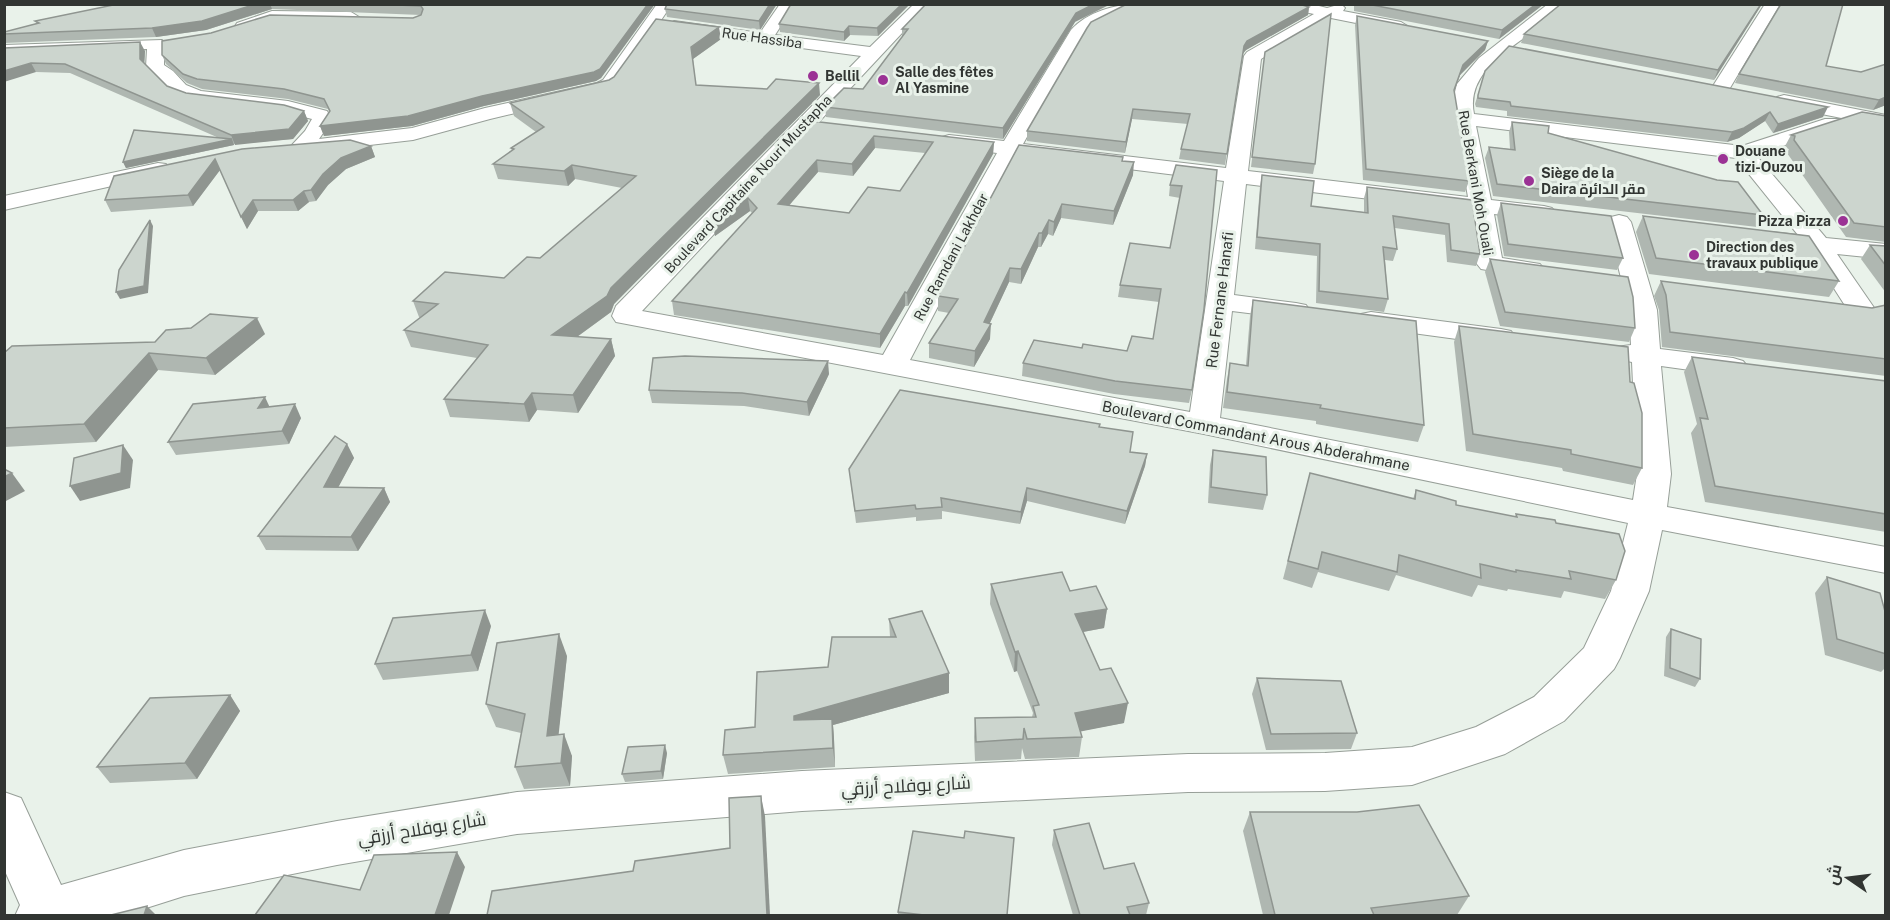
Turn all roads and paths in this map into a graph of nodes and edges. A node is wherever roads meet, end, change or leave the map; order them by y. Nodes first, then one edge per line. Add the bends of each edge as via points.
1 (665, 4) edge
2 (788, 4) edge
3 (924, 4) edge
4 (1131, 4) edge
5 (1286, 4) edge
6 (1558, 4) edge
7 (1773, 4) edge
8 (1336, 9) edge
9 (369, 17) edge
10 (651, 22) junction
11 (1422, 31) edge
12 (228, 32) edge
13 (765, 38) junction
14 (177, 41) edge
15 (1481, 42) edge
16 (156, 44) junction
17 (1504, 47) junction
18 (4, 50) edge
19 (1527, 51) edge
20 (873, 53) junction
21 (1698, 84) edge
22 (1720, 89) junction
23 (1743, 93) edge
24 (1766, 98) edge
25 (1886, 106) edge
26 (1856, 115) junction
27 (1466, 119) junction
28 (1886, 121) edge
29 (804, 123) junction
30 (827, 126) edge
31 (930, 138) edge
32 (1010, 148) junction
33 (1743, 152) junction
34 (183, 164) edge
35 (1236, 176) junction
36 (4, 204) edge
37 (1481, 205) junction
38 (1562, 215) edge
39 (1619, 222) dead end
40 (1752, 237) edge
41 (1818, 244) junction
42 (1886, 252) edge
43 (1557, 273) edge
44 (1220, 301) junction
45 (1829, 308) edge
46 (626, 316) joint
47 (1528, 341) edge
48 (1599, 350) edge
49 (1647, 356) junction
50 (892, 366) junction
51 (1760, 370) edge
52 (1204, 424) junction
53 (1648, 515) junction
54 (1886, 560) edge
55 (4, 813) edge
56 (44, 914) edge

1 - 10 street
2 - 13 street
3 - 20 street, Boulevard Capitaine Nouri Mustapha
4 - 32 street, Rue Ramdani Lakhdar via 1083,26 1077,33
5 - 8 street
6 - 17 street, Rue Berkani Moh Ouali
7 - 22 street
8 - 11 street
8 - 35 street, Rue Fernane Hanafi via 1253,56
9 - 12 street via 272,16
10 - 13 street, Rue Hassiba
10 - 16 street via 609,84 603,87 413,135 289,148 312,135 322,120 320,115 255,102 220,100 179,89 155,67
13 - 20 street, Rue Hassiba
14 - 16 street
15 - 17 street
16 - 18 street
17 - 19 street
17 - 27 street, Rue Berkani Moh Ouali via 1467,84 1462,104
20 - 29 street, Boulevard Capitaine Nouri Mustapha
21 - 22 street
22 - 23 street
24 - 26 street
25 - 26 street
26 - 28 street
26 - 33 street
27 - 33 street
27 - 37 street, Rue Berkani Moh Ouali
29 - 30 street
29 - 46 street, Boulevard Capitaine Nouri Mustapha
31 - 32 street
32 - 35 street
32 - 50 street, Rue Ramdani Lakhdar
33 - 41 street
34 - 36 street
35 - 37 street
35 - 44 street, Rue Fernane Hanafi
37 - 38 street
37 - 43 street, Rue Berkani Moh Ouali via 1490,264
39 - 49 street, شارع بوفلاح أرزقي via 1643,310
40 - 41 street
41 - 42 street
41 - 45 street via 1863,312
44 - 47 street
44 - 52 street, Rue Fernane Hanafi
46 - 50 street, Boulevard Commandant Arous Abderahmane
48 - 49 street
49 - 51 street
49 - 53 street, شارع بوفلاح أرزقي via 1654,474
50 - 52 street, Boulevard Commandant Arous Abderahmane
52 - 53 street, Boulevard Commandant Arous Abderahmane
53 - 54 street, Boulevard Commandant Arous Abderahmane
53 - 56 street, شارع بوفلاح أرزقي via 1630,591 1600,658 1549,710 1489,741 1412,766 802,791 517,813 184,873
55 - 56 street

